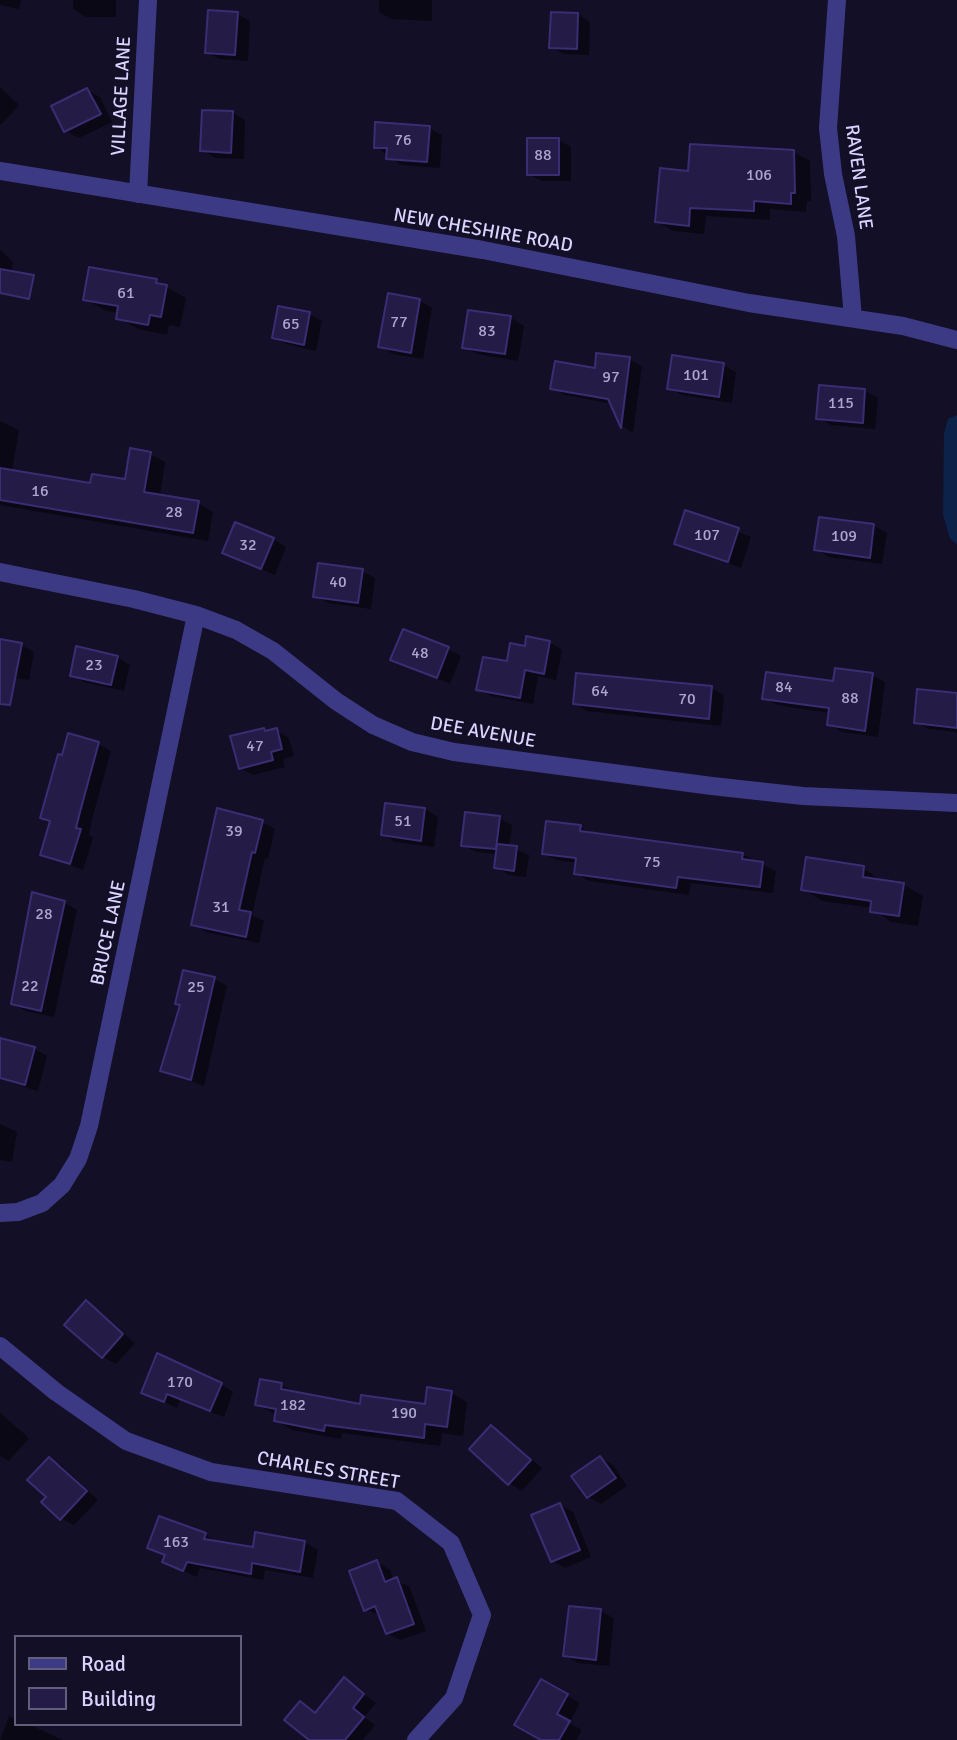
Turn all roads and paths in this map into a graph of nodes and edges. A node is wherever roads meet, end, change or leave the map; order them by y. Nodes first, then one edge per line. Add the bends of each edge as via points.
1 (148, 0) edge
2 (837, 0) edge
3 (0, 172) edge
4 (138, 194) junction
5 (853, 317) junction
6 (957, 340) edge
7 (0, 572) edge
8 (196, 615) junction
9 (957, 803) edge
10 (0, 1213) edge
11 (0, 1346) edge
12 (416, 1740) edge

1 - 4 street, VILLAGE LANE
2 - 5 street, RAVEN LANE via 828,128 846,236
3 - 4 street, NEW CHESHIRE ROAD
4 - 5 street, NEW CHESHIRE ROAD via 483,250 749,303
5 - 6 street, NEW CHESHIRE ROAD
7 - 8 street, DEE AVENUE
8 - 9 street, DEE AVENUE via 273,651 336,701 373,725 412,742 454,752 712,786 803,796
8 - 10 street, BRUCE LANE via 89,1126 78,1159 62,1185 42,1203
11 - 12 street, CHARLES STREET via 55,1392 126,1441 211,1472 397,1501 452,1543 482,1615 454,1698

